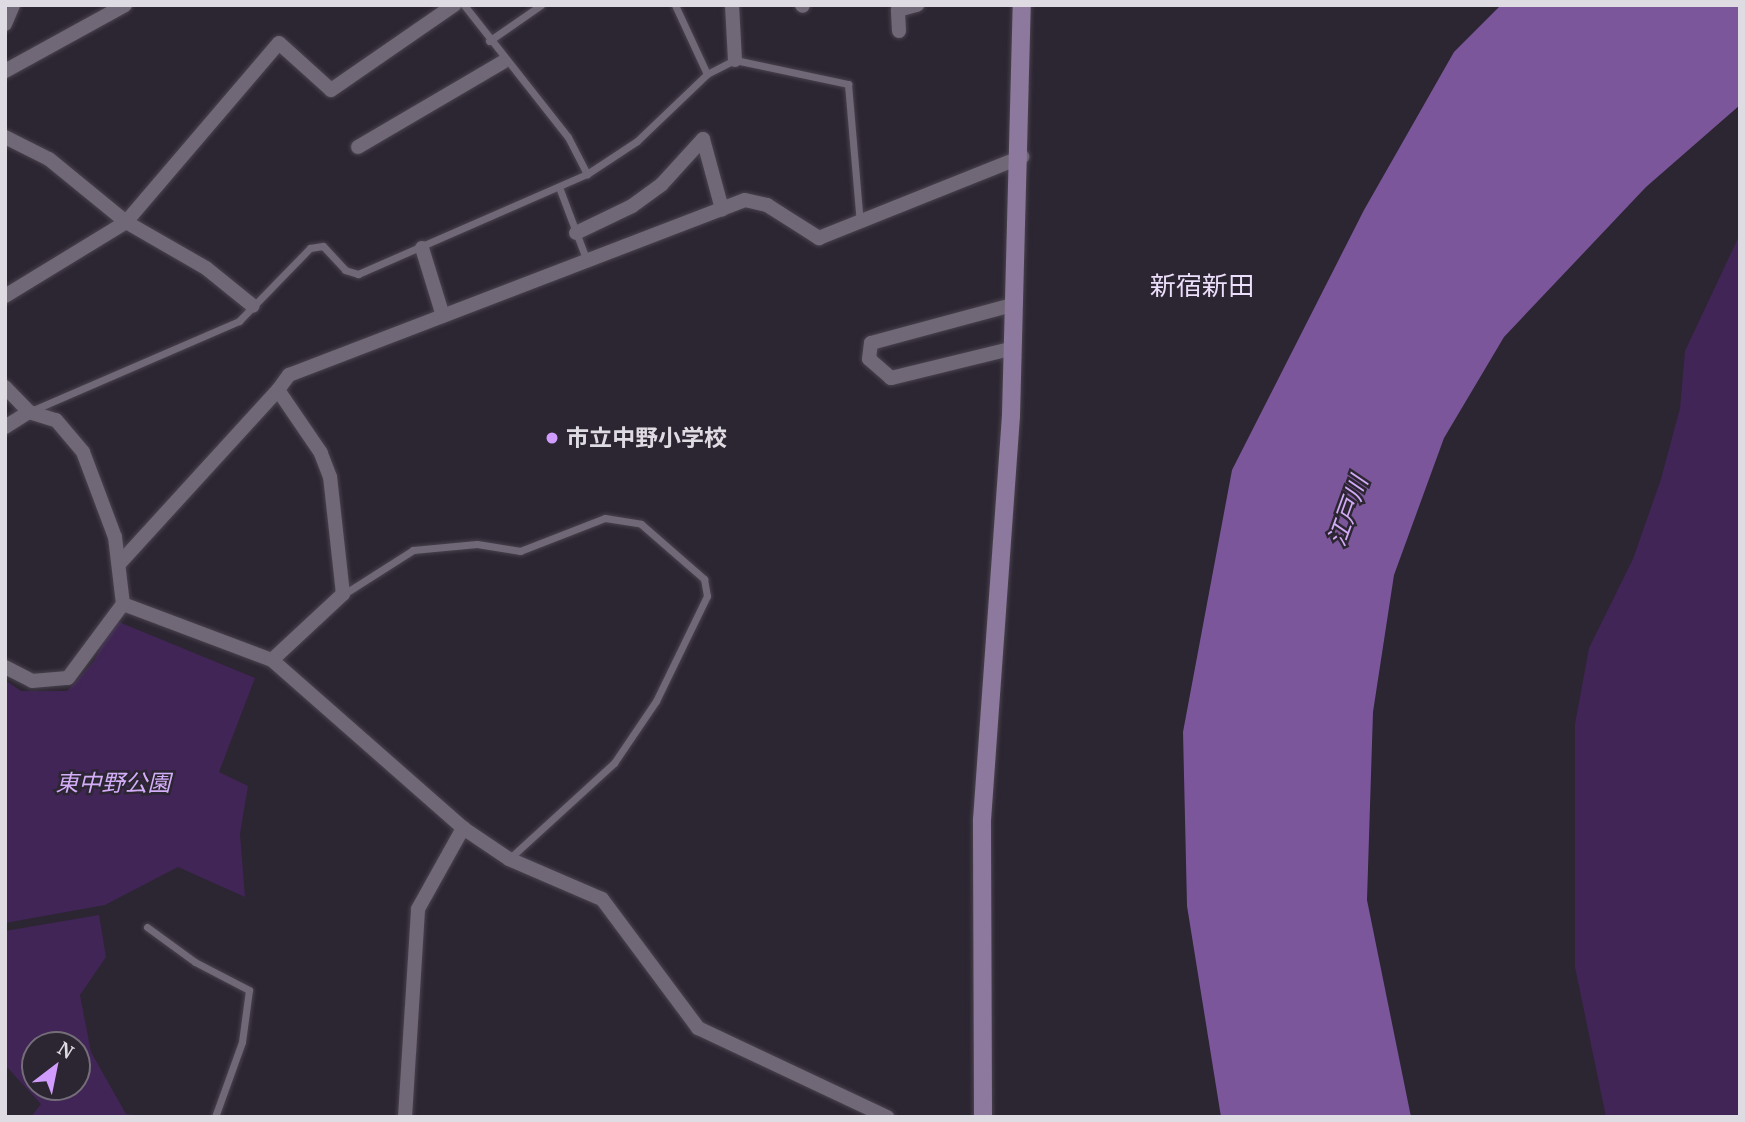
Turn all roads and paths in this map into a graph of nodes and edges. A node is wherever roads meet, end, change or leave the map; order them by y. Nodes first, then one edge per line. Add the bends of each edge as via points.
1 (13, 5) edge
2 (125, 5) edge
3 (454, 5) edge
4 (464, 5) edge
5 (541, 5) edge
6 (675, 5) edge
7 (732, 5) edge
8 (917, 5) edge
9 (1022, 5) edge
10 (5, 24) edge
11 (899, 32) dead end
12 (489, 41) junction
13 (735, 60) junction
14 (503, 62) junction
15 (5, 71) edge
16 (707, 75) junction
17 (5, 137) edge
18 (358, 147) dead end
19 (1022, 157) junction
20 (587, 174) junction
21 (559, 187) junction
22 (722, 209) junction
23 (126, 222) junction
24 (860, 224) junction
25 (576, 233) junction
26 (422, 248) junction
27 (587, 261) junction
28 (5, 296) edge
29 (1016, 304) junction
30 (253, 306) junction
31 (443, 316) junction
32 (1014, 348) junction
33 (5, 387) edge
34 (278, 390) junction
35 (29, 412) junction
36 (5, 427) edge
37 (118, 564) junction
38 (344, 594) junction
39 (123, 604) junction
40 (272, 660) junction
41 (5, 667) edge
42 (463, 828) junction
43 (509, 859) junction
44 (147, 927) dead end
45 (215, 1117) edge
46 (405, 1117) edge
47 (887, 1117) edge
48 (983, 1117) edge

1 - 10 street
2 - 15 street
3 - 23 street via 331,90 279,43
4 - 12 lane
5 - 12 lane
6 - 16 lane
7 - 13 street
8 - 11 street via 898,10
9 - 19 street
12 - 14 lane
13 - 16 lane
13 - 24 lane via 848,84
14 - 18 street
14 - 20 lane via 568,137
16 - 20 lane via 637,141
17 - 23 street via 49,159
19 - 24 street
19 - 29 street
20 - 21 lane
21 - 25 lane
21 - 26 lane
22 - 24 street via 745,200 766,205 819,238
22 - 25 street via 703,139 662,184 632,206
22 - 27 street
23 - 28 street
23 - 30 street via 206,268
25 - 27 lane
26 - 30 lane via 358,274 345,270 323,246 310,248
26 - 31 street
27 - 31 street
29 - 32 street
29 - 32 street via 871,342 869,359 891,378
30 - 35 lane via 239,321
31 - 34 street via 289,375
32 - 48 street via 982,820
33 - 35 street
34 - 37 street
34 - 38 street via 330,477
35 - 36 street
35 - 37 street via 56,420 83,452 115,537
37 - 39 street
38 - 40 street
38 - 43 lane via 413,550 477,544 520,551 606,518 641,524 704,579 707,596 656,701 614,764
39 - 40 street
39 - 41 street via 68,678 32,681
40 - 42 street
42 - 43 street
42 - 46 street via 418,909
43 - 47 street via 603,899 698,1028
44 - 45 lane via 195,962 249,990 242,1042

